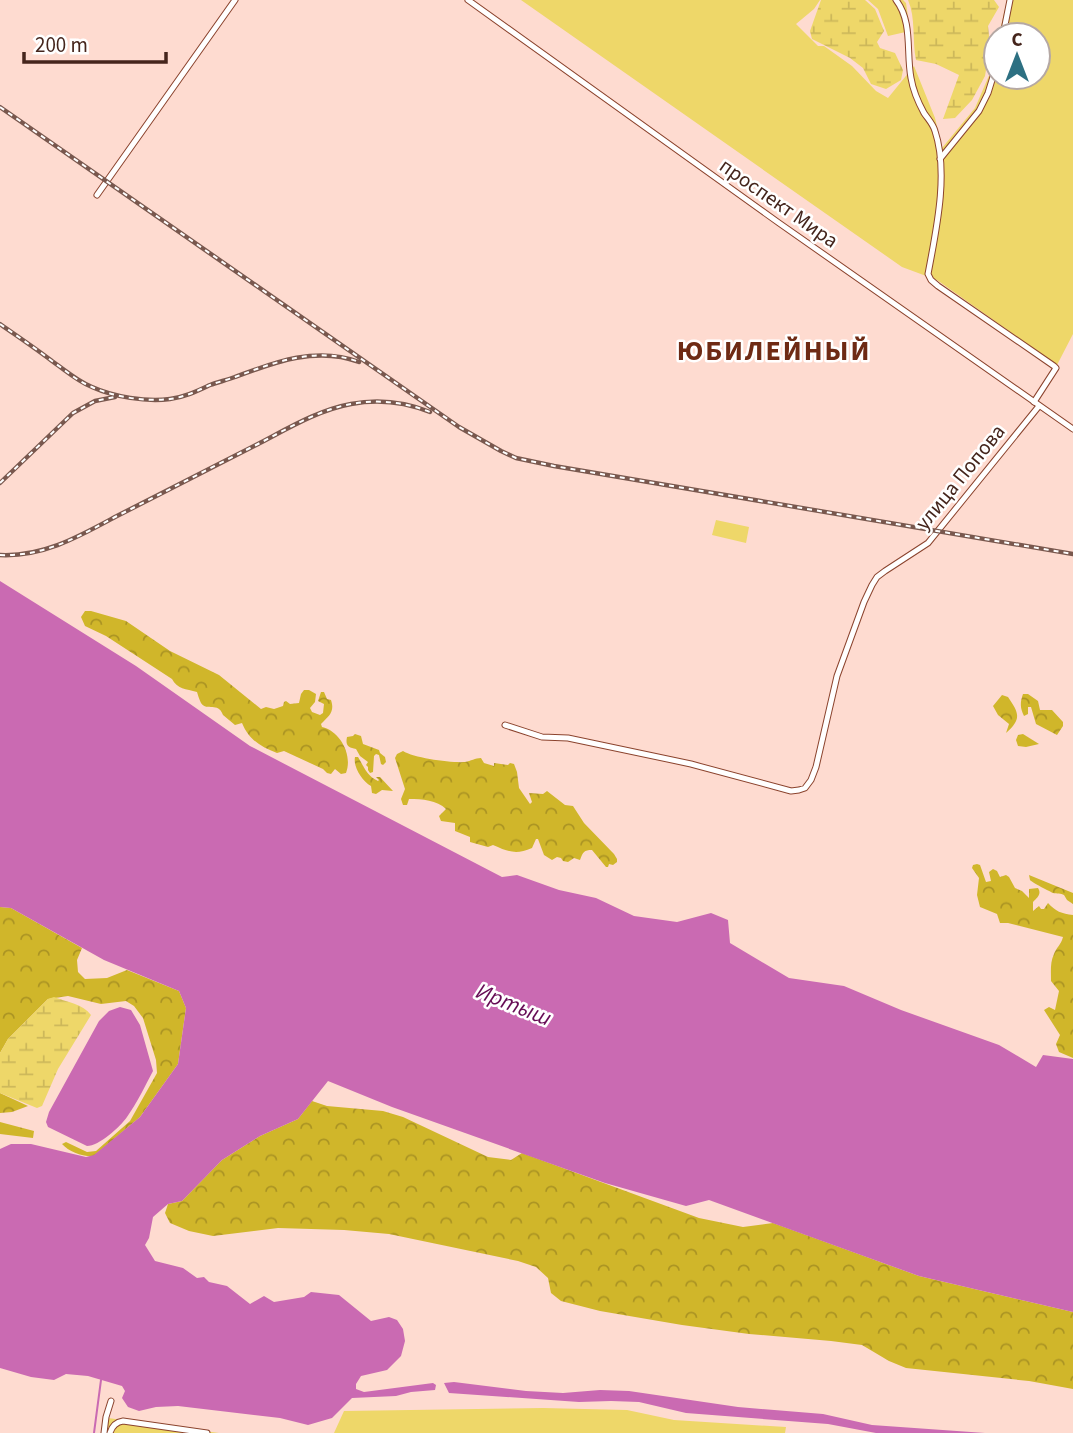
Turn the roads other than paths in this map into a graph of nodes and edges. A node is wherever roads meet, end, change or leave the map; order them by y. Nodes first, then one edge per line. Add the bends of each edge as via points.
1 (235, 0) edge
2 (468, 0) edge
3 (896, 0) edge
4 (1010, 0) edge
5 (1006, 21) edge
6 (989, 91) edge
7 (940, 159) junction
8 (97, 195) dead end
9 (1036, 404) junction
10 (1073, 429) edge
11 (505, 725) dead end
12 (111, 1401) dead end
13 (104, 1433) edge
14 (110, 1433) edge
15 (208, 1433) edge

1 - 8 street
2 - 9 street, проспект Мира
3 - 7 street via 906,20 916,99 934,128
4 - 5 street
6 - 7 street via 979,111
7 - 9 street, улица Попова via 928,274 938,286 1054,366
9 - 10 street, проспект Мира
9 - 11 street, улица Попова via 928,543 872,585 837,676 817,767 805,788 782,789 679,761 568,738 542,737
12 - 13 street
14 - 15 street via 123,1421

